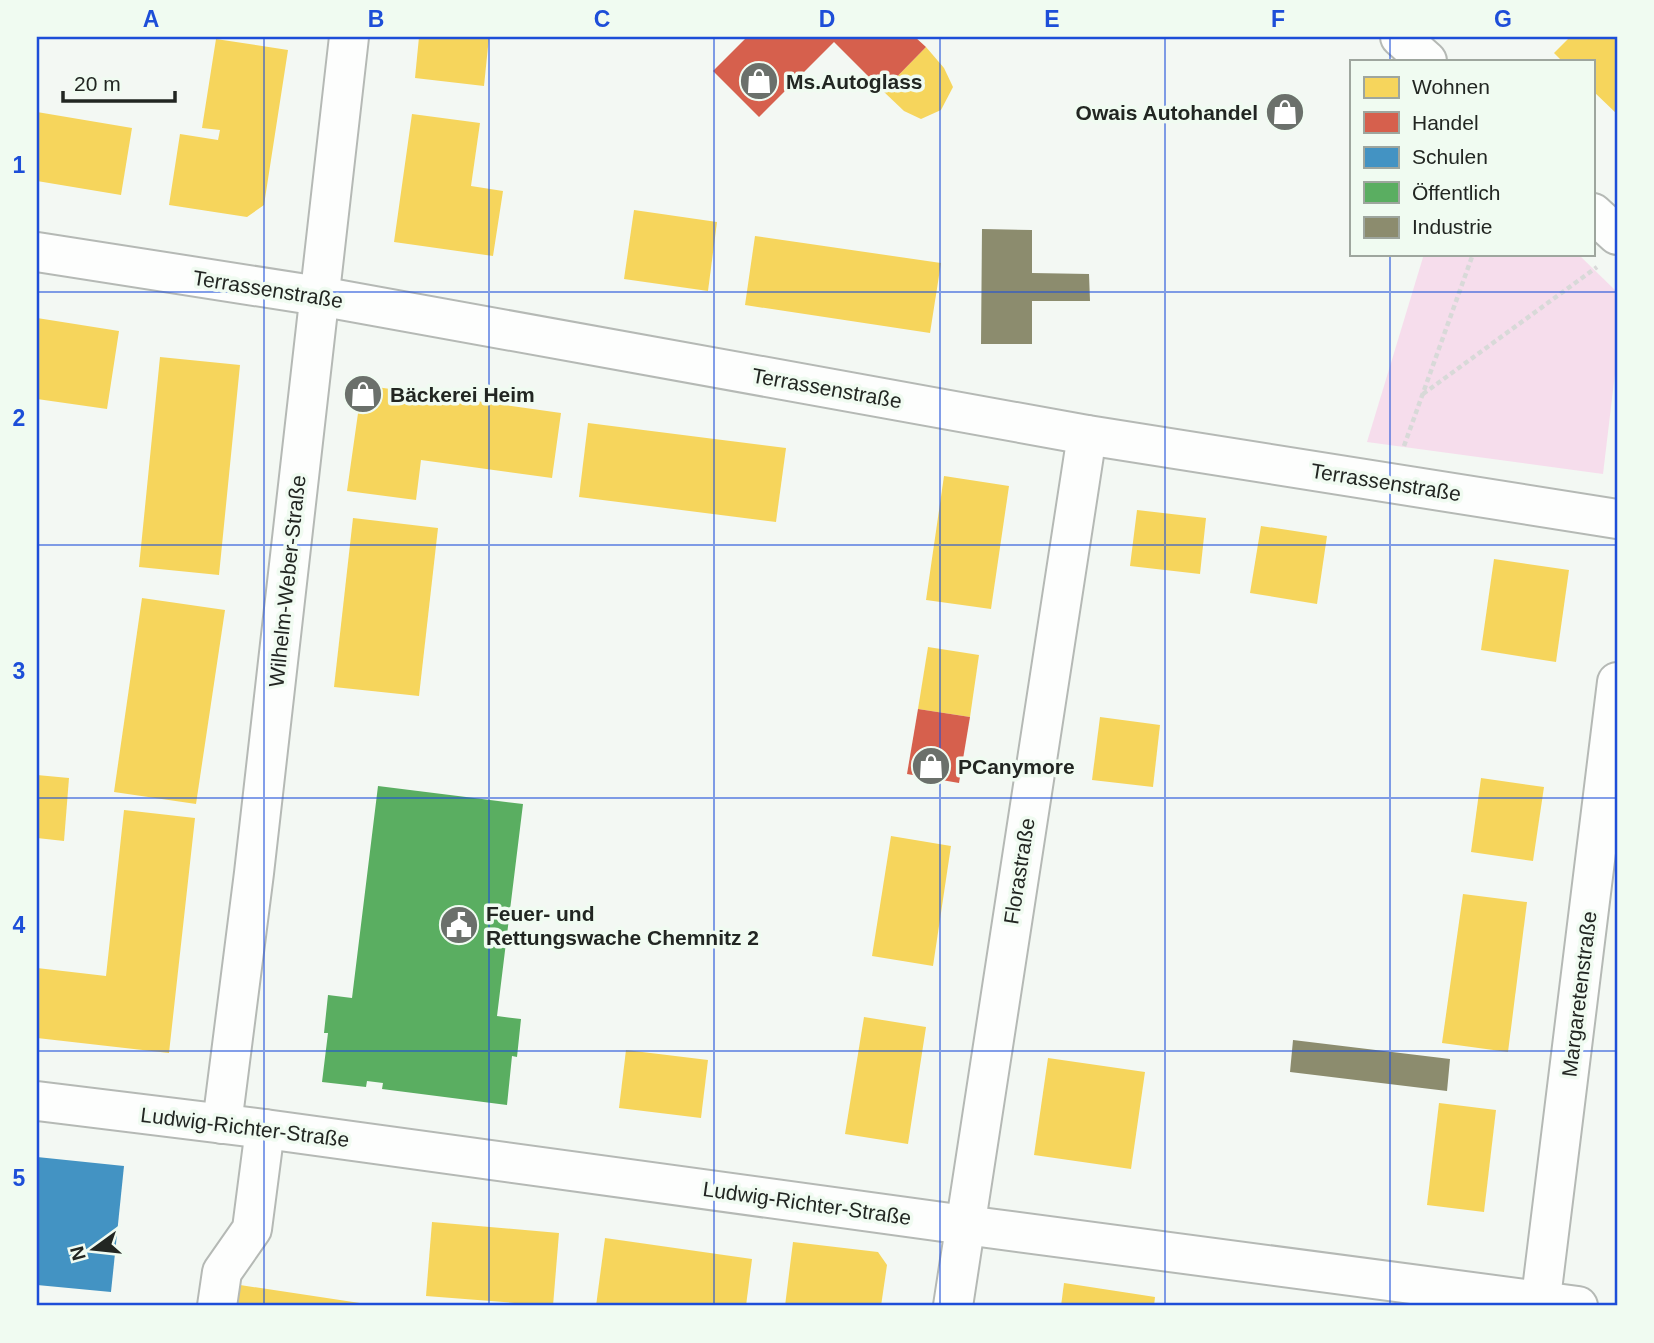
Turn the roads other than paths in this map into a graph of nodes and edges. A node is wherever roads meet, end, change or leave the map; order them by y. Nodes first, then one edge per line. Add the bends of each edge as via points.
1 (349, 37) edge
2 (1400, 37) edge
3 (1426, 60) edge
4 (1594, 215) edge
5 (1612, 247) edge
6 (37, 252) edge
7 (319, 296) junction
8 (1087, 435) junction
9 (1617, 519) edge
10 (1617, 682) edge
11 (37, 1101) edge
12 (222, 1124) junction
13 (265, 1129) junction
14 (965, 1225) junction
15 (1540, 1304) edge
16 (217, 1306) edge
17 (953, 1306) edge
18 (1577, 1306) edge

1 - 7 street, Wilhelm-Weber-Straße
2 - 3 street
4 - 5 street
6 - 7 street, Terrassenstraße
7 - 8 street, Terrassenstraße
7 - 12 street, Wilhelm-Weber-Straße
8 - 9 street, Terrassenstraße
8 - 14 street, Florastraße
10 - 15 street, Margaretenstraße
11 - 12 street, Ludwig-Richter-Straße
12 - 13 street, Ludwig-Richter-Straße
13 - 14 street, Ludwig-Richter-Straße
13 - 16 street via 252,1229 222,1272
14 - 15 street, Ludwig-Richter-Straße
14 - 17 street, Florastraße
15 - 18 street, Ludwig-Richter-Straße

